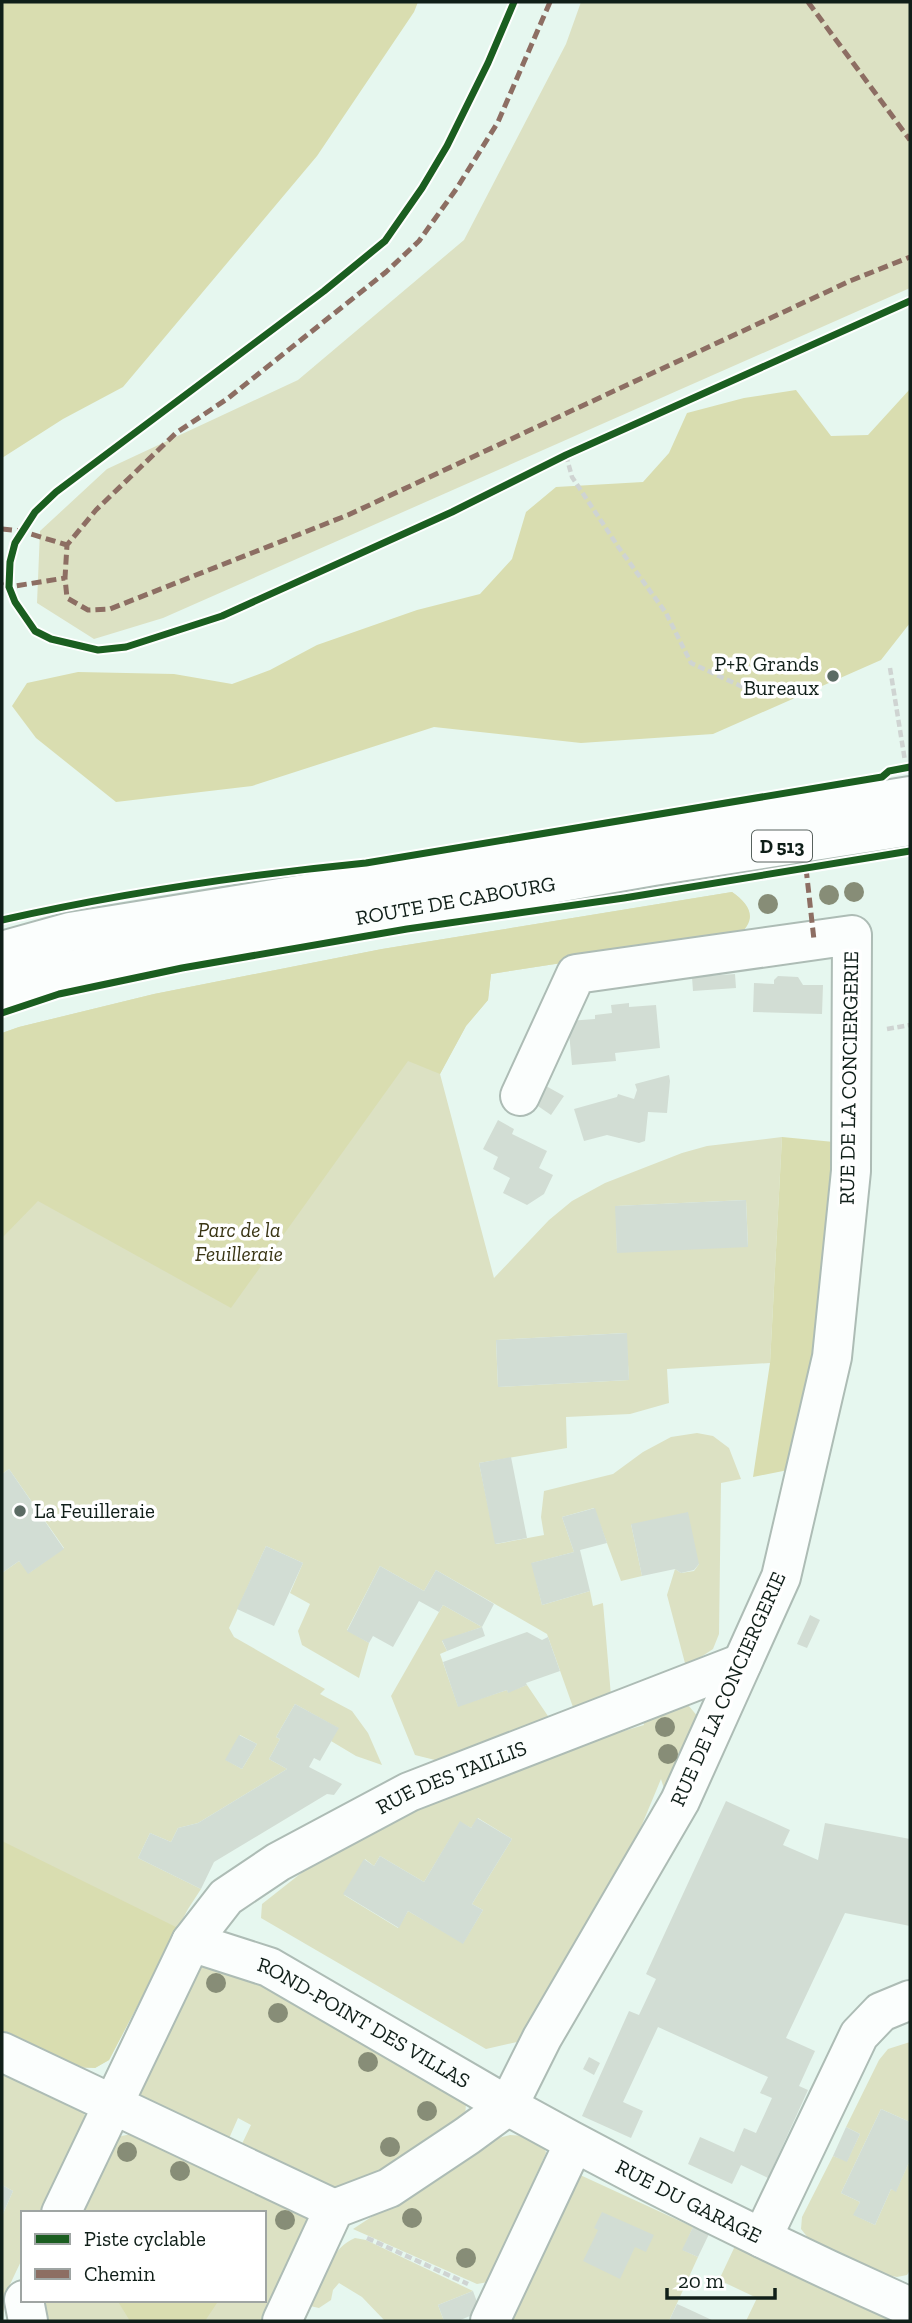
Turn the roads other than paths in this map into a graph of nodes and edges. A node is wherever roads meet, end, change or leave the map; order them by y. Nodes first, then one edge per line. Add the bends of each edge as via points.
1 (906, 773) edge
2 (910, 826) edge
3 (2, 951) edge
4 (2, 988) edge
5 (520, 1096) dead end
6 (742, 1663) junction
7 (191, 1942) junction
8 (910, 2000) edge
9 (2, 2052) edge
10 (115, 2105) junction
11 (508, 2106) junction
12 (574, 2143) junction
13 (62, 2211) edge
14 (332, 2215) junction
15 (762, 2238) junction
16 (24, 2302) edge
17 (910, 2307) edge
18 (495, 2310) edge
19 (28, 2321) edge
20 (282, 2321) edge

1 - 3 street, ROUTE DE CABOURG / D 513 via 71,932
2 - 4 street, ROUTE DE CABOURG / D 513 via 118,960
5 - 6 street, RUE DE LA CONCIERGERIE via 576,974 852,935 851,1171 832,1357 781,1577
6 - 7 street, RUE DES TAILLIS via 410,1792 278,1862 226,1898
6 - 11 street, RUE DE LA CONCIERGERIE via 680,1801 542,2038
7 - 10 street
7 - 11 street, ROND-POINT DES VILLAS via 269,1967
8 - 15 street via 881,2012 859,2035
9 - 10 street
10 - 13 street
10 - 14 street
11 - 12 street, RUE DU GARAGE
11 - 14 street via 389,2188
12 - 15 street, RUE DU GARAGE
12 - 18 street
14 - 20 street
15 - 17 street, RUE DU GARAGE
16 - 19 street

